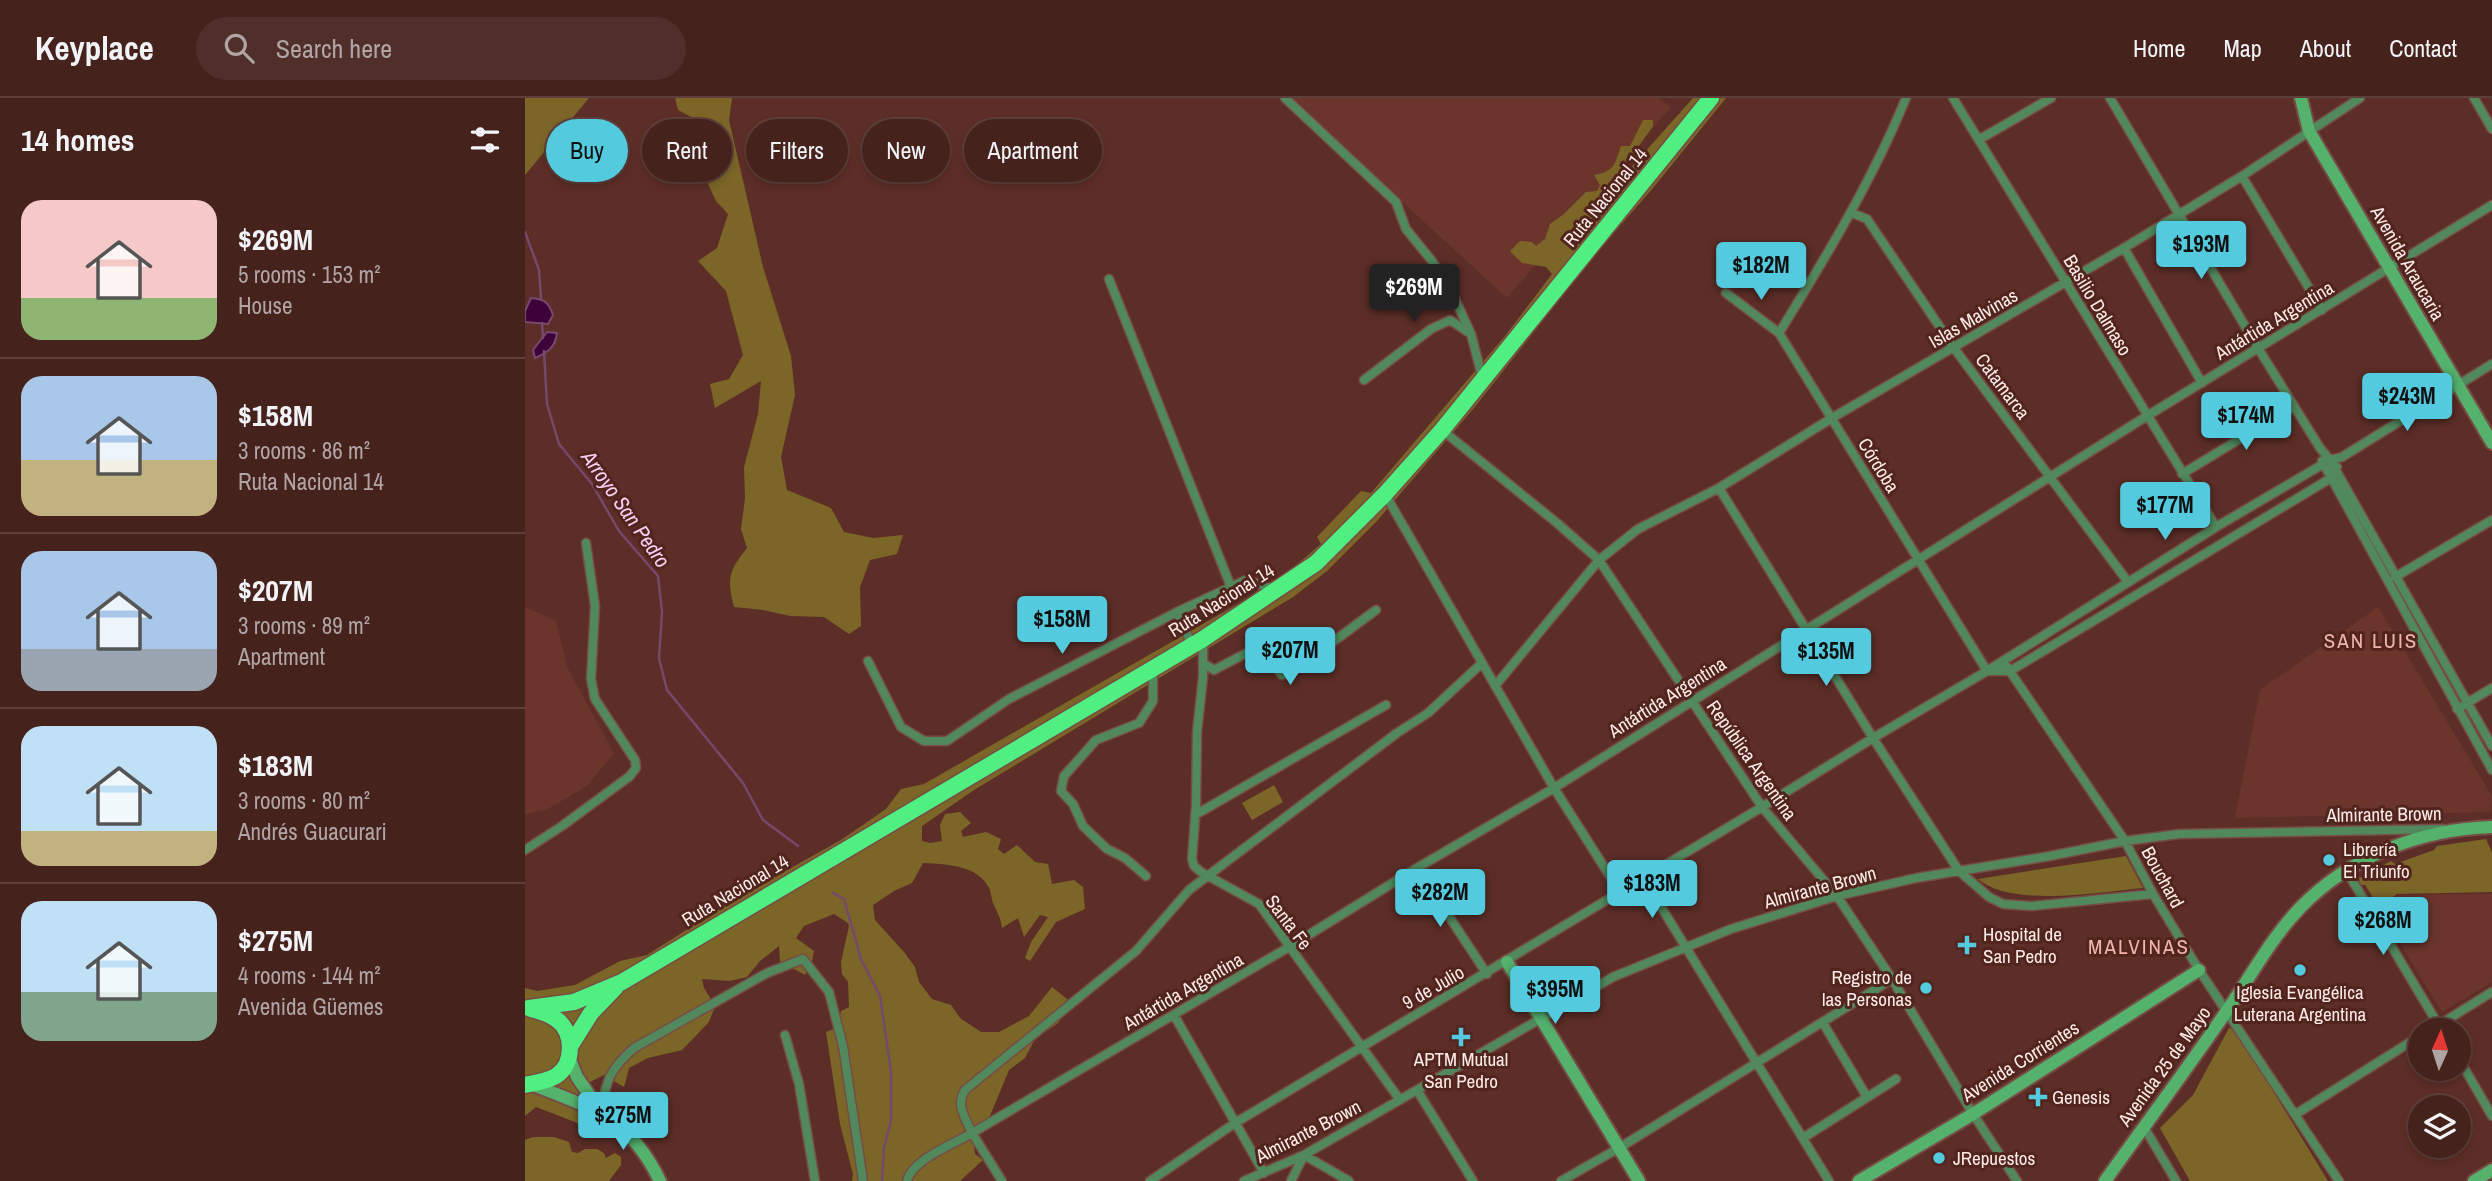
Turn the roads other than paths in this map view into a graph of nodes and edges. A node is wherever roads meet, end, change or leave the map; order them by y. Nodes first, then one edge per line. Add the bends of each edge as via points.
1 (1285, 98) edge
2 (1711, 98) edge
3 (1906, 98) edge
4 (1953, 98) edge
5 (2052, 98) edge
6 (2110, 98) edge
7 (2301, 98) edge
8 (2360, 98) edge
9 (2473, 98) edge
10 (2492, 129) edge
11 (2309, 131) junction
12 (1980, 139) junction
13 (2242, 176) junction
14 (1862, 194) junction
15 (2492, 205) edge
16 (1852, 213) junction
17 (2178, 215) junction
18 (1867, 219) junction
19 (2124, 248) junction
20 (2389, 268) junction
21 (1109, 279) dead end
22 (2066, 283) junction
23 (1726, 293) dead end
24 (2322, 310) junction
25 (1471, 334) junction
26 (1779, 334) junction
27 (1954, 348) junction
28 (2257, 348) junction
29 (2492, 364) edge
30 (1364, 380) dead end
31 (1483, 380) junction
32 (2202, 383) junction
33 (2457, 385) junction
34 (2294, 406) junction
35 (2147, 416) junction
36 (1832, 418) junction
37 (1442, 430) junction
38 (2492, 443) edge
39 (2342, 457) junction
40 (2326, 462) junction
41 (2335, 469) junction
42 (2182, 474) junction
43 (2050, 476) junction
44 (2331, 478) junction
45 (1719, 488) junction
46 (1385, 494) junction
47 (2492, 520) edge
48 (2216, 527) junction
49 (586, 543) dead end
50 (1919, 559) junction
51 (1599, 560) junction
52 (2397, 576) junction
53 (2128, 582) junction
54 (2388, 582) junction
55 (1231, 587) junction
56 (1277, 590) junction
57 (1375, 610) dead end
58 (1177, 612) junction
59 (1806, 629) junction
60 (1197, 642) junction
61 (2003, 660) junction
62 (868, 661) dead end
63 (1203, 663) junction
64 (1482, 663) junction
65 (1153, 667) junction
66 (1987, 671) junction
67 (2010, 671) junction
68 (1495, 686) junction
69 (2492, 688) edge
70 (1690, 701) junction
71 (2468, 702) junction
72 (1386, 705) dead end
73 (2457, 709) junction
74 (1873, 737) junction
75 (2492, 746) edge
76 (2492, 770) edge
77 (1554, 788) junction
78 (1762, 807) junction
79 (1195, 815) junction
80 (2492, 827) edge
81 (2464, 828) junction
82 (2125, 841) junction
83 (525, 850) edge
84 (1417, 868) junction
85 (2346, 870) junction
86 (1959, 871) junction
87 (1146, 876) dead end
88 (1207, 876) junction
89 (1644, 879) junction
90 (1620, 892) junction
91 (2153, 894) junction
92 (1837, 895) junction
93 (1289, 947) junction
94 (1685, 947) junction
95 (1507, 962) junction
96 (2199, 970) junction
97 (1487, 974) junction
98 (1892, 979) junction
99 (622, 982) junction
100 (2492, 992) edge
101 (527, 1007) edge
102 (2226, 1012) junction
103 (1174, 1015) junction
104 (1541, 1018) junction
105 (2435, 1018) edge
106 (2455, 1018) edge
107 (1823, 1023) junction
108 (785, 1035) dead end
109 (2408, 1045) edge
110 (1361, 1047) junction
111 (570, 1051) junction
112 (1758, 1063) junction
113 (1896, 1079) dead end
114 (2471, 1080) edge
115 (527, 1085) edge
116 (1417, 1090) junction
117 (1867, 1097) junction
118 (1400, 1100) junction
119 (601, 1112) junction
120 (1973, 1114) junction
121 (2297, 1114) junction
122 (2492, 1116) edge
123 (1235, 1123) junction
124 (2144, 1127) junction
125 (972, 1133) junction
126 (1803, 1138) junction
127 (1619, 1149) junction
128 (1304, 1155) junction
129 (2492, 1170) edge
130 (1264, 1173) junction
131 (660, 1181) edge
132 (815, 1181) edge
133 (863, 1181) edge
134 (907, 1181) edge
135 (1002, 1181) edge
136 (1150, 1181) edge
137 (1244, 1181) edge
138 (1291, 1181) edge
139 (1349, 1181) edge
140 (1473, 1181) edge
141 (1561, 1181) edge
142 (1639, 1181) edge
143 (1829, 1181) edge
144 (1859, 1181) edge
145 (2017, 1181) edge
146 (2105, 1181) edge
147 (2176, 1181) edge
148 (2339, 1181) edge
149 (2474, 1181) edge

1 - 25 street via 1396,202 1406,229 1432,261
2 - 31 highway, Ruta Nacional 14
3 - 14 street
4 - 12 street, Basilio Dalmaso
5 - 12 street
6 - 17 street
7 - 11 main road, Avenida Araucaria
8 - 11 street, Islas Malvinas
9 - 10 street
11 - 13 street, Islas Malvinas
11 - 20 main road, Avenida Araucaria
12 - 22 street, Basilio Dalmaso
13 - 17 street, Islas Malvinas
13 - 24 street
14 - 16 street
14 - 18 street
15 - 20 street, Antártida Argentina
16 - 18 street
16 - 26 street
17 - 19 street, Islas Malvinas
17 - 28 street
18 - 27 street, Catamarca
19 - 22 street, Islas Malvinas
19 - 32 street
20 - 24 street, Antártida Argentina
20 - 33 main road, Avenida Araucaria
21 - 55 street
22 - 27 street, Islas Malvinas
22 - 35 street, Basilio Dalmaso
23 - 26 street, Córdoba
24 - 28 street, Antártida Argentina
25 - 30 street via 1450,320
25 - 31 street
26 - 36 street, Córdoba
27 - 36 street, Islas Malvinas
27 - 43 street, Catamarca
28 - 32 street, Antártida Argentina
28 - 34 street
29 - 33 street, 9 de Julio
31 - 37 highway, Ruta Nacional 14
32 - 35 street, Antártida Argentina
33 - 38 main road, Avenida Araucaria
33 - 39 street, 9 de Julio
34 - 40 street
34 - 42 street
35 - 42 street, Basilio Dalmaso
35 - 43 street, Antártida Argentina
36 - 45 street, Islas Malvinas
36 - 50 street, Córdoba
37 - 46 highway, Ruta Nacional 14
37 - 51 street, República Argentina
39 - 40 street, 9 de Julio
39 - 41 street, 9 de Julio
40 - 41 street
40 - 44 street
40 - 48 street, 9 de Julio
41 - 44 street, 9 de Julio
41 - 52 street
42 - 48 street, Basilio Dalmaso
43 - 50 street, Antártida Argentina
43 - 53 street, Catamarca
44 - 54 street
44 - 67 street
45 - 51 street, Islas Malvinas via 1638,529
45 - 59 street
46 - 56 highway, Ruta Nacional 14 via 1325,555
46 - 64 street
47 - 52 street
48 - 53 street, 9 de Julio
49 - 83 street via 595,606 591,679 595,699 636,768
50 - 59 street, Antártida Argentina
50 - 66 street, Córdoba
51 - 68 street, Islas Malvinas
51 - 70 street, República Argentina
52 - 54 street
52 - 71 street
53 - 61 street, 9 de Julio
54 - 73 street
55 - 56 street via 1246,580
55 - 58 street
56 - 60 highway, Ruta Nacional 14
57 - 63 street via 1282,675 1258,647 1214,670
58 - 60 street
58 - 62 street via 1009,699 947,741 924,741 901,727
59 - 70 street, Antártida Argentina
59 - 74 street
60 - 63 street
60 - 65 highway, Ruta Nacional 14
61 - 66 street, 9 de Julio
61 - 67 street, Bouchard
63 - 79 street
64 - 68 street
64 - 88 street via 1428,713
65 - 87 street via 1153,701 1139,723 1096,740 1064,776 1061,792 1073,804 1083,827
65 - 99 highway, Ruta Nacional 14
66 - 67 street
66 - 74 street, 9 de Julio
67 - 82 street, Bouchard
68 - 77 street
69 - 71 street
70 - 77 street, Antártida Argentina
70 - 78 street, República Argentina
71 - 73 street
71 - 75 street
72 - 79 street
73 - 76 street
74 - 78 street, 9 de Julio
74 - 86 street
77 - 84 street, Antártida Argentina
77 - 90 street
78 - 89 street, 9 de Julio
78 - 92 street, República Argentina
79 - 88 street via 1192,859
80 - 81 main road, Avenida 25 de Mayo
81 - 82 street, Almirante Brown via 2179,834
81 - 85 main road, Avenida 25 de Mayo via 2404,842
82 - 86 street, Almirante Brown
82 - 91 street, Bouchard
84 - 93 street, Antártida Argentina
84 - 97 street
85 - 102 main road, Avenida 25 de Mayo via 2301,908
85 - 105 street
86 - 91 street via 2003,904
86 - 92 street, Almirante Brown
88 - 93 street, Santa Fe via 1259,904
88 - 125 street via 1136,951 965,1090 960,1105
89 - 90 street, 9 de Julio
89 - 94 street
90 - 95 street, 9 de Julio
91 - 96 street, Bouchard
92 - 94 street, Almirante Brown
92 - 98 street, República Argentina
93 - 103 street, Antártida Argentina
93 - 110 street, Santa Fe
94 - 104 street, Almirante Brown via 1612,976
94 - 112 street
95 - 97 street, 9 de Julio
95 - 104 main road
96 - 102 street, Bouchard
96 - 120 main road, Avenida Corrientes
97 - 110 street, 9 de Julio
98 - 107 street
98 - 120 street, República Argentina
99 - 101 highway, Ruta Nacional 14 via 574,1002
99 - 111 highway, Ruta Nacional 14 via 591,1013
100 - 106 street
101 - 111 highway via 558,1020 567,1032
102 - 121 street, Bouchard
102 - 124 main road, Avenida 25 de Mayo
103 - 123 street
103 - 125 street, Antártida Argentina
104 - 116 street, Almirante Brown
104 - 127 main road
107 - 112 street
107 - 117 street
108 - 132 street via 799,1084
109 - 121 street
110 - 118 street, Santa Fe
110 - 123 street, 9 de Julio
111 - 115 highway, Ruta Nacional 14 via 554,1078
111 - 119 main road via 577,1077
112 - 126 street
112 - 127 street
113 - 117 street
114 - 122 street
115 - 119 main road
116 - 118 street, Almirante Brown
116 - 140 street
117 - 126 street
118 - 128 street, Almirante Brown
119 - 131 main road via 645,1152
119 - 133 street via 606,1081 633,1048 767,973 803,959 829,992 843,1046
120 - 144 main road, Avenida Corrientes
120 - 145 street, República Argentina
121 - 148 street, Bouchard
123 - 130 street
123 - 136 street, 9 de Julio
124 - 146 main road, Avenida 25 de Mayo
124 - 147 street
125 - 134 street, Antártida Argentina via 916,1165
125 - 135 street
126 - 143 street
127 - 141 street
127 - 142 main road
128 - 130 street, Almirante Brown
128 - 138 street
128 - 139 street
129 - 149 main road
130 - 137 street, Almirante Brown

